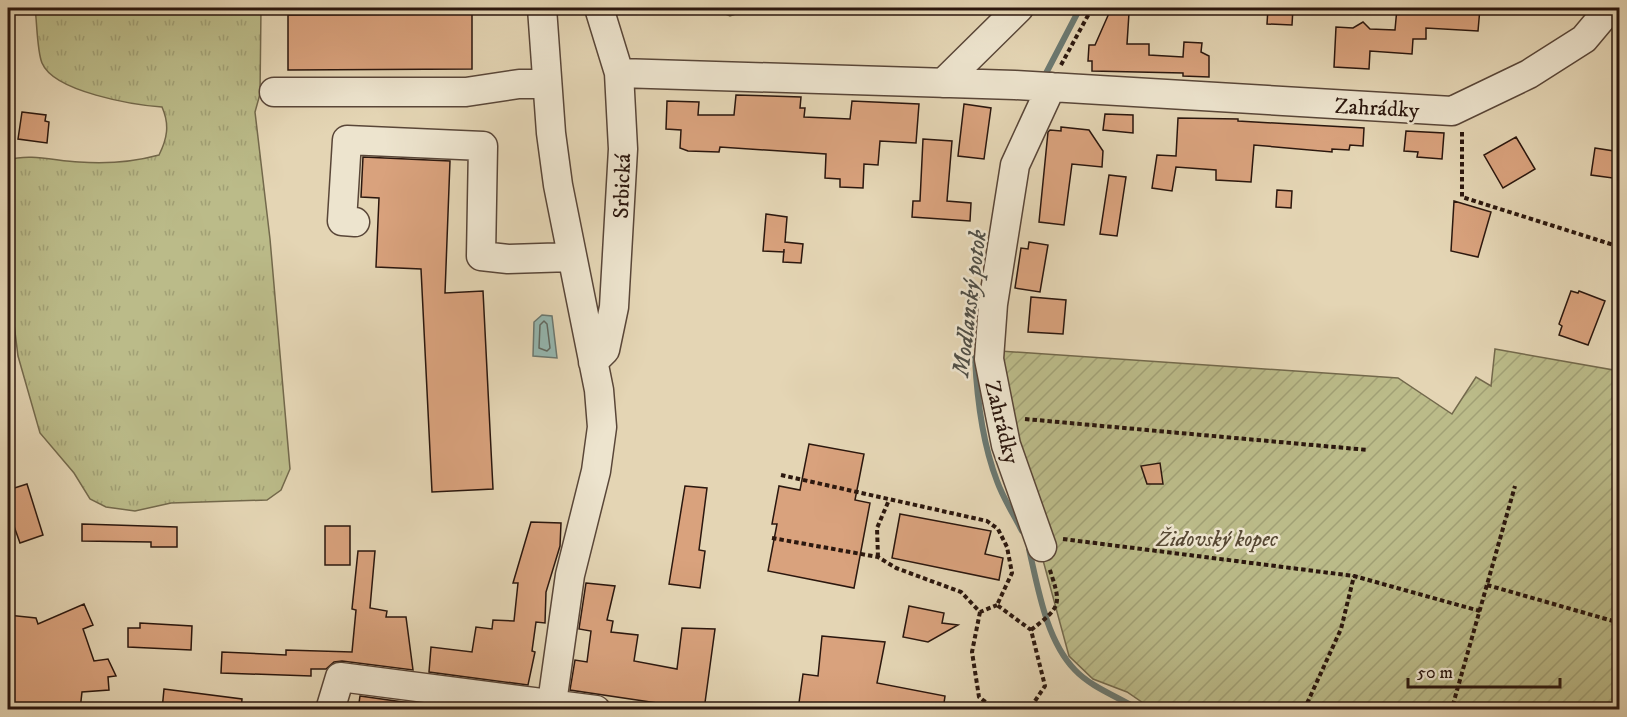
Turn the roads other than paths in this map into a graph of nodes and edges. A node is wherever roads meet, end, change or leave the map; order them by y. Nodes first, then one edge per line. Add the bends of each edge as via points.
1 (542, 8) edge
2 (599, 8) edge
3 (1018, 8) edge
4 (1610, 8) edge
5 (619, 73) junction
6 (944, 83) junction
7 (546, 84) junction
8 (1051, 87) junction
9 (274, 92) dead end
10 (355, 222) dead end
11 (572, 257) junction
12 (593, 362) junction
13 (1042, 547) road end
14 (551, 707) edge
15 (330, 710) edge
16 (596, 710) edge

1 - 7 street
2 - 5 street, Srbická
3 - 6 street
4 - 8 street, Zahrádky via 1584,39 1529,75 1452,111
5 - 6 street, Zahrádky
5 - 12 street, Srbická via 622,185 614,307 605,350
6 - 8 street, Zahrádky
7 - 9 street via 466,92
7 - 11 street via 558,185
8 - 13 street, Zahrádky via 1015,165 994,293 988,359 1006,445
10 - 11 street via 342,221 347,140 483,146 481,256
11 - 12 street
12 - 14 street via 602,411 600,448 570,575
14 - 15 street via 340,677
14 - 16 street

